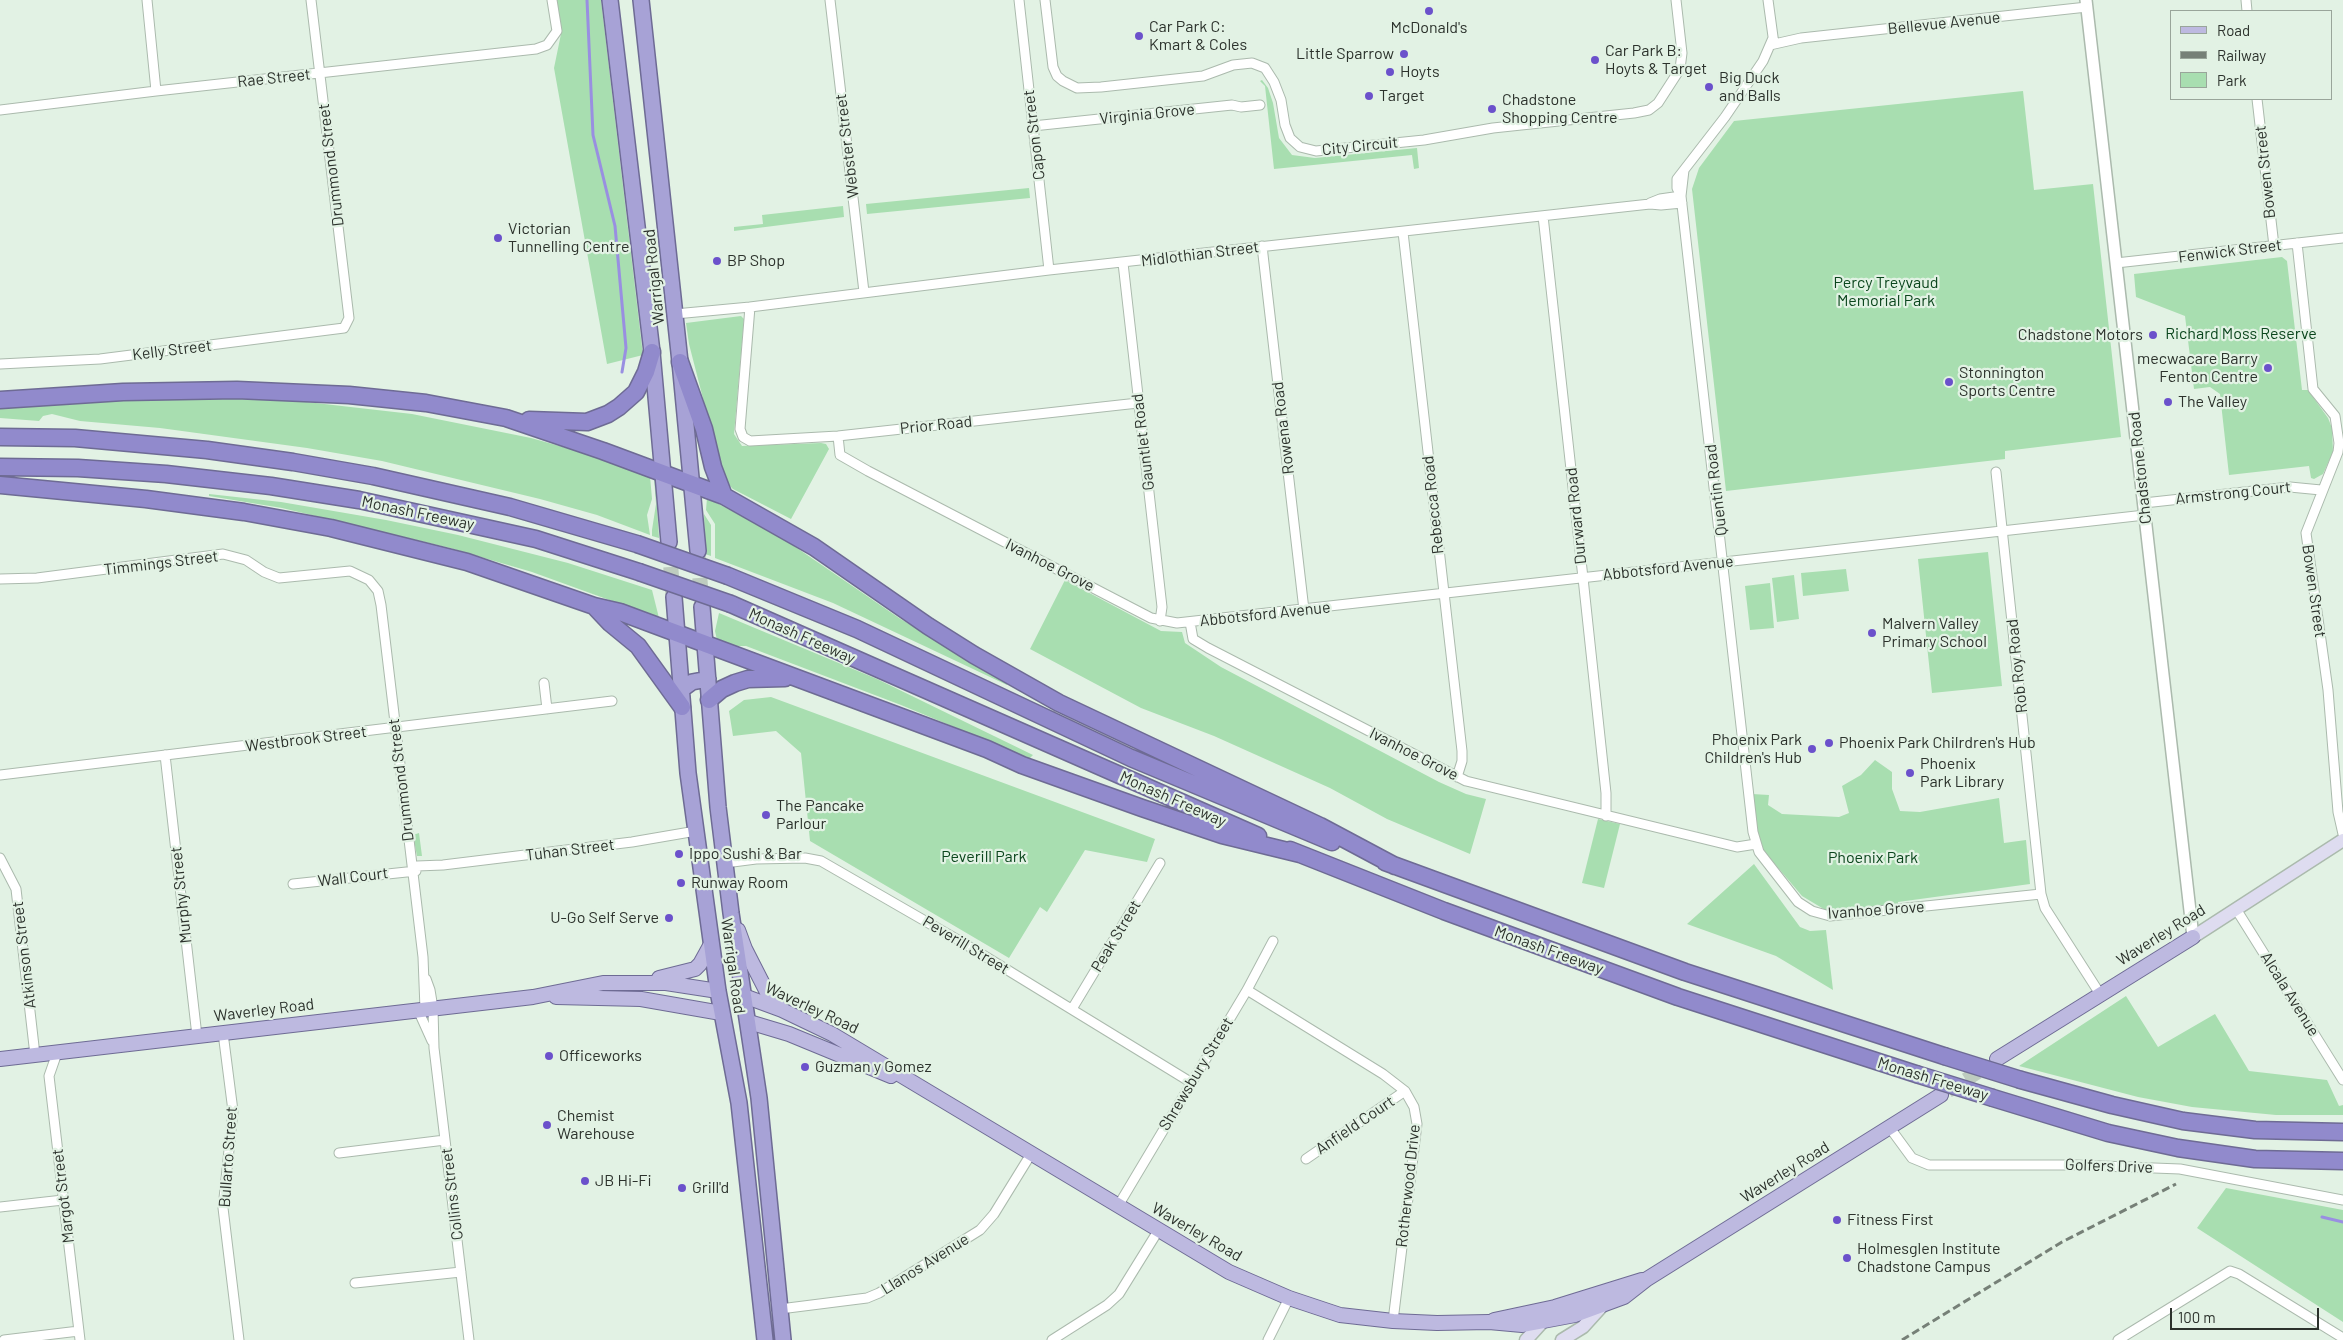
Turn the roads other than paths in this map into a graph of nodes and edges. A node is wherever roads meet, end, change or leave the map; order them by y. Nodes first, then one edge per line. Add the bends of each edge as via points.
1 (147, 0) edge
2 (312, 0) edge
3 (552, 0) edge
4 (610, 0) edge
5 (641, 0) edge
6 (830, 0) edge
7 (1019, 0) edge
8 (1045, 0) edge
9 (1676, 0) edge
10 (1768, 0) edge
11 (2086, 4) edge
12 (1772, 42) junction
13 (321, 72) junction
14 (156, 91) junction
15 (2257, 100) edge
16 (1260, 105) dead end
17 (0, 110) edge
18 (1033, 126) junction
19 (1682, 199) junction
20 (1543, 216) junction
21 (1403, 232) junction
22 (2343, 238) edge
23 (2298, 243) junction
24 (1262, 246) junction
25 (2274, 246) junction
26 (1123, 263) junction
27 (2116, 263) junction
28 (1049, 270) junction
29 (864, 292) junction
30 (750, 307) junction
31 (675, 314) junction
32 (344, 328) joint
33 (652, 352) junction
34 (680, 362) junction
35 (0, 364) edge
36 (0, 400) edge
37 (1138, 403) junction
38 (506, 418) junction
39 (838, 436) junction
40 (0, 437) edge
41 (0, 467) edge
42 (663, 472) junction
43 (1996, 472) dead end
44 (692, 483) junction
45 (0, 485) edge
46 (2321, 490) junction
47 (724, 496) junction
48 (2144, 503) junction
49 (2145, 515) junction
50 (2002, 531) junction
51 (669, 542) tunnel mouth
52 (698, 552) tunnel mouth
53 (1724, 562) junction
54 (1583, 578) junction
55 (0, 579) edge
56 (373, 584) joint
57 (1443, 594) junction
58 (674, 597) tunnel mouth
59 (594, 606) junction
60 (702, 607) tunnel mouth
61 (1304, 610) junction
62 (1160, 621) junction
63 (1190, 622) junction
64 (676, 634) junction
65 (705, 645) junction
66 (792, 677) junction
67 (708, 679) junction
68 (544, 683) dead end
69 (681, 690) junction
70 (709, 700) junction
71 (612, 702) dead end
72 (682, 707) junction
73 (547, 709) junction
74 (394, 728) junction
75 (165, 755) junction
76 (0, 775) edge
77 (1457, 777) junction
78 (1606, 816) junction
79 (696, 832) junction
80 (2343, 834) edge
81 (2343, 840) edge
82 (1756, 844) junction
83 (1300, 854) junction
84 (0, 858) edge
85 (726, 863) junction
86 (1160, 863) dead end
87 (1395, 866) junction
88 (412, 870) junction
89 (4, 871) edge
90 (294, 884) dead end
91 (2041, 894) junction
92 (2236, 909) junction
93 (731, 913) junction
94 (2193, 937) junction
95 (1273, 941) dead end
96 (711, 944) junction
97 (636, 982) junction
98 (1247, 990) junction
99 (718, 992) junction
100 (2100, 994) junction
101 (744, 996) junction
102 (533, 997) junction
103 (425, 1009) junction
104 (1072, 1009) junction
105 (782, 1010) junction
106 (722, 1013) junction
107 (749, 1022) junction
108 (223, 1033) junction
109 (196, 1036) junction
110 (434, 1048) junction
111 (58, 1053) junction
112 (36, 1055) junction
113 (0, 1059) edge
114 (1997, 1060) tunnel mouth
115 (2343, 1080) edge
116 (1192, 1083) junction
117 (918, 1085) junction
118 (1405, 1091) junction
119 (1941, 1095) tunnel mouth
120 (1890, 1128) junction
121 (2343, 1132) edge
122 (445, 1140) junction
123 (339, 1153) dead end
124 (1030, 1154) junction
125 (1306, 1159) dead end
126 (2343, 1161) edge
127 (63, 1200) junction
128 (2343, 1200) edge
129 (1118, 1206) junction
130 (0, 1207) edge
131 (1158, 1231) junction
132 (461, 1272) junction
133 (1647, 1279) junction
134 (355, 1283) dead end
135 (1289, 1298) junction
136 (1602, 1306) junction
137 (1555, 1307) junction
138 (780, 1309) junction
139 (1393, 1321) junction
140 (1489, 1322) junction
141 (1542, 1323) junction
142 (79, 1336) edge
143 (2343, 1338) edge
144 (4, 1340) edge
145 (239, 1340) edge
146 (469, 1340) edge
147 (765, 1340) edge
148 (783, 1340) edge
149 (1052, 1340) edge
150 (1268, 1340) edge
151 (1526, 1340) edge
152 (1562, 1340) edge
153 (2118, 1340) edge

1 - 14 street
2 - 13 street, Drummond Street
3 - 13 street, Rae Street via 556,31 547,45 536,49
4 - 33 highway, Warrigal Road
5 - 31 highway, Warrigal Road
6 - 29 street, Webster Street
7 - 18 street, Capon Street
8 - 9 street, City Circuit via 1054,67 1059,78 1068,84 1092,88 1195,77 1233,65 1252,63 1265,68 1279,91 1290,138 1300,147 1316,151 1649,110 1658,103 1680,69 1682,57
10 - 12 street
11 - 12 street, Bellevue Avenue via 1801,38 1790,36
11 - 27 street, Chadstone Road
12 - 19 street, Quentin Road via 1774,50 1769,58 1763,61 1726,117 1684,170
13 - 14 street, Rae Street
13 - 32 street, Drummond Street via 349,318
14 - 17 street, Rae Street
15 - 25 street, Bowen Street
16 - 18 street, Virginia Grove via 1232,105
18 - 28 street, Capon Street
19 - 20 street, Midlothian Street via 1660,198 1650,204
19 - 53 street, Quentin Road
20 - 21 street, Midlothian Street
20 - 54 street, Durward Road
21 - 24 street, Midlothian Street
21 - 57 street, Rebecca Road
22 - 23 street, Fenwick Street
23 - 25 street, Fenwick Street
23 - 46 street, Bowen Street via 2313,389 2336,416 2339,443
24 - 26 street, Midlothian Street
24 - 61 street, Rowena Road
25 - 27 street, Fenwick Street
26 - 28 street, Midlothian Street
26 - 37 street, Gauntlet Road
27 - 48 street, Chadstone Road
28 - 29 street, Midlothian Street
29 - 30 street, Midlothian Street
30 - 31 street, Midlothian Street
30 - 39 street, Prior Road via 740,429 743,437 750,440
31 - 34 highway, Warrigal Road
32 - 35 street, Kelly Street via 100,359
33 - 38 highway via 636,392 608,414 586,422
33 - 42 highway, Warrigal Road
34 - 44 highway, Warrigal Road
34 - 47 highway
36 - 38 highway via 237,390 349,395 426,403
37 - 39 street, Prior Road
37 - 62 street, Gauntlet Road via 1162,607
38 - 42 highway
39 - 62 street, Ivanhoe Grove via 840,455
40 - 87 highway, Monash Freeway, bridge via 75,438 207,450 293,462 373,476 510,507 637,544 728,576 857,629 1131,758 1298,830
41 - 83 highway, Monash Freeway, bridge via 166,474 271,486 444,518 536,539 731,604
42 - 44 highway
42 - 51 highway, Warrigal Road
43 - 50 street, Rob Roy Road
44 - 47 highway
44 - 52 highway, Warrigal Road
45 - 59 highway via 190,504 322,526 467,562
46 - 48 street, Armstrong Court via 2290,486
46 - 80 street, Bowen Street via 2306,532 2328,690 2336,796
47 - 87 highway via 814,547 936,631 1059,704 1320,826
48 - 49 street, Chadstone Road
49 - 50 street, Abbotsford Avenue
49 - 94 street, Chadstone Road
50 - 53 street, Abbotsford Avenue
50 - 91 street, Rob Roy Road
53 - 54 street, Abbotsford Avenue
53 - 82 street, Quentin Road
54 - 57 street, Abbotsford Avenue
54 - 78 street, Durward Road
55 - 56 street, Timmings Street via 47,577 222,554 246,560 279,578 350,571 361,574
56 - 74 street, Drummond Street via 380,599
57 - 61 street, Abbotsford Avenue
57 - 77 street, Rebecca Road via 1462,751
58 - 64 highway, Warrigal Road
59 - 64 highway via 620,612
59 - 72 highway via 638,646
60 - 65 highway, Warrigal Road
61 - 63 street, Abbotsford Avenue
62 - 63 street, Ivanhoe Grove
63 - 77 street, Ivanhoe Grove via 1194,639 1208,648
64 - 65 highway
64 - 69 highway, Warrigal Road
65 - 66 highway
65 - 67 highway, Warrigal Road
66 - 70 highway via 735,682
66 - 83 highway via 1142,808 1222,835
67 - 69 highway via 692,682
67 - 70 highway, Warrigal Road
68 - 73 street
69 - 72 highway, Warrigal Road
70 - 85 highway, Warrigal Road
71 - 73 street, Westbrook Street
72 - 79 highway, Warrigal Road
73 - 74 street, Westbrook Street
74 - 75 street, Westbrook Street
74 - 88 street, Drummond Street
75 - 76 street, Westbrook Street
75 - 109 street, Murphy Street
77 - 78 street, Ivanhoe Grove
78 - 82 street, Ivanhoe Grove via 1737,847
79 - 88 street, Tuhan Street via 417,866
79 - 96 highway, Warrigal Road
81 - 92 main road, Waverley Road
82 - 91 street, Ivanhoe Grove via 1767,864 1798,902 1822,915 1837,917
83 - 126 highway, Monash Freeway, bridge via 1660,991 2108,1133 2178,1148 2255,1158
84 - 89 street, Atkinson Street
85 - 93 highway, Warrigal Road
85 - 104 street, Peverill Street via 756,859 805,858 821,861
86 - 104 street, Peak Street
87 - 121 highway, Monash Freeway, bridge via 1676,969 2021,1080 2183,1121 2255,1130
88 - 90 street, Wall Court
88 - 103 street, Drummond Street via 425,976 430,990
89 - 112 street, Atkinson Street via 16,888
91 - 100 street, Rob Roy Road via 2045,908
92 - 94 main road, Waverley Road
92 - 115 street, Alcala Avenue
93 - 101 highway, Warrigal Road
93 - 105 main road via 754,968 770,998
94 - 100 main road, Waverley Road
95 - 98 street, Shrewsbury Street
96 - 97 main road via 700,964 691,971
96 - 99 highway, Warrigal Road
97 - 99 main road, Waverley Road via 666,983
97 - 102 main road, Waverley Road via 578,986
98 - 116 street, Shrewsbury Street
98 - 118 street, Rotherwood Drive
99 - 101 highway, Waverley Road
99 - 106 highway, Warrigal Road
100 - 114 main road, Waverley Road
101 - 105 main road, Waverley Road
101 - 107 highway, Warrigal Road
102 - 103 main road, Waverley Road
102 - 106 main road, Waverley Road via 633,998
103 - 108 main road, Waverley Road
103 - 110 street, Collins Street
103 - 110 street, Collins Street
104 - 116 street, Peverill Street
105 - 117 main road, Waverley Road via 832,1034
106 - 107 highway, Waverley Road
106 - 147 highway, Warrigal Road via 739,1103
107 - 117 main road, Waverley Road via 789,1034
107 - 138 highway, Warrigal Road
108 - 109 main road, Waverley Road
108 - 145 street, Bullarto Street via 233,1110 223,1208
109 - 111 main road, Waverley Road
110 - 122 street, Collins Street
111 - 112 main road, Waverley Road
111 - 127 street, Margot Street via 49,1076
112 - 113 main road, Waverley Road
116 - 129 street, Shrewsbury Street
117 - 124 main road, Waverley Road
118 - 125 street, Anfield Court
118 - 139 street, Rotherwood Drive via 1414,1107 1417,1124
119 - 120 main road, Waverley Road
120 - 128 street, Golfers Drive via 1912,1158 1929,1165 2076,1164 2180,1169
120 - 133 main road, Waverley Road
122 - 123 street
122 - 132 street, Collins Street
124 - 129 main road, Waverley Road
124 - 138 street, Llanos Avenue via 994,1214 980,1230 879,1293 868,1298
127 - 130 street
127 - 142 street, Margot Street
129 - 131 main road, Waverley Road
131 - 135 main road, Waverley Road via 1229,1272
131 - 149 street via 1119,1294
132 - 134 street
132 - 146 street, Collins Street
133 - 136 main road, Waverley Road via 1624,1297
133 - 137 main road, Waverley Road
135 - 139 main road, Waverley Road via 1340,1315
135 - 150 street
136 - 141 main road, Waverley Road
136 - 152 main road via 1583,1327
137 - 140 main road, Waverley Road
137 - 141 main road
138 - 148 highway, Warrigal Road
139 - 140 main road, Waverley Road
140 - 141 main road, Waverley Road via 1517,1326
141 - 151 main road
142 - 144 street
143 - 153 street via 2238,1274 2226,1272

